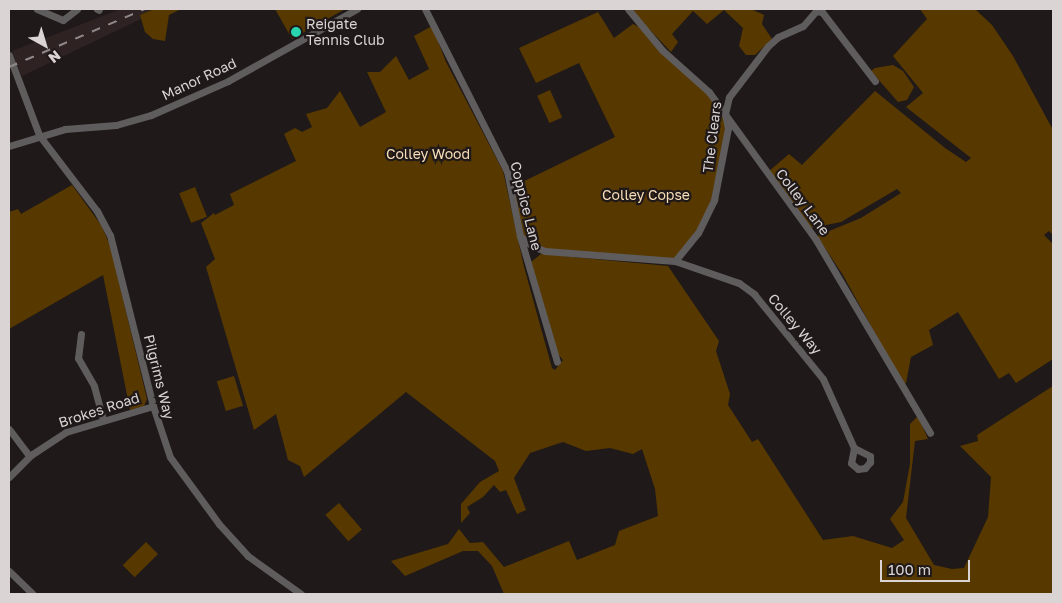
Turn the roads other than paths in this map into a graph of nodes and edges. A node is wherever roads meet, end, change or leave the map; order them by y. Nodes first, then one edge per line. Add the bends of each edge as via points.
1 (37, 9) edge
2 (77, 9) edge
3 (357, 9) edge
4 (425, 9) edge
5 (628, 9) edge
6 (9, 55) edge
7 (875, 80) dead end
8 (725, 114) junction
9 (39, 135) junction
10 (9, 146) edge
11 (520, 236) junction
12 (675, 261) junction
13 (81, 334) dead end
14 (557, 362) dead end
15 (153, 406) junction
16 (104, 419) junction
17 (9, 429) edge
18 (930, 432) dead end
19 (854, 448) dead end
20 (29, 456) junction
21 (9, 477) edge
22 (9, 570) edge
23 (33, 594) edge
24 (301, 594) edge

1 - 2 street via 63,20
3 - 9 street, Manor Road via 228,81 151,115 121,124
4 - 11 street, Coppice Lane via 507,171
5 - 8 street, Colley Lane via 662,50 695,77
6 - 9 street, Pilgrims Way
7 - 8 street, The Clears via 822,12 816,11 803,26 778,36 760,55 736,85
8 - 12 street, The Clears via 728,128 714,200 698,233
8 - 18 street, Colley Lane via 832,263
9 - 10 street, Manor Road
9 - 15 street, Pilgrims Way via 97,211 110,234
11 - 12 street via 545,251
11 - 14 street, Coppice Lane
12 - 19 street, Colley Way via 739,283 765,306 823,379
13 - 16 street via 78,358 94,386
15 - 16 street, Brokes Road
15 - 24 street, Pilgrims Way via 170,457 219,524 248,556
16 - 20 street, Brokes Road via 66,432
17 - 20 street
20 - 21 street, Brokes Road
22 - 23 street

